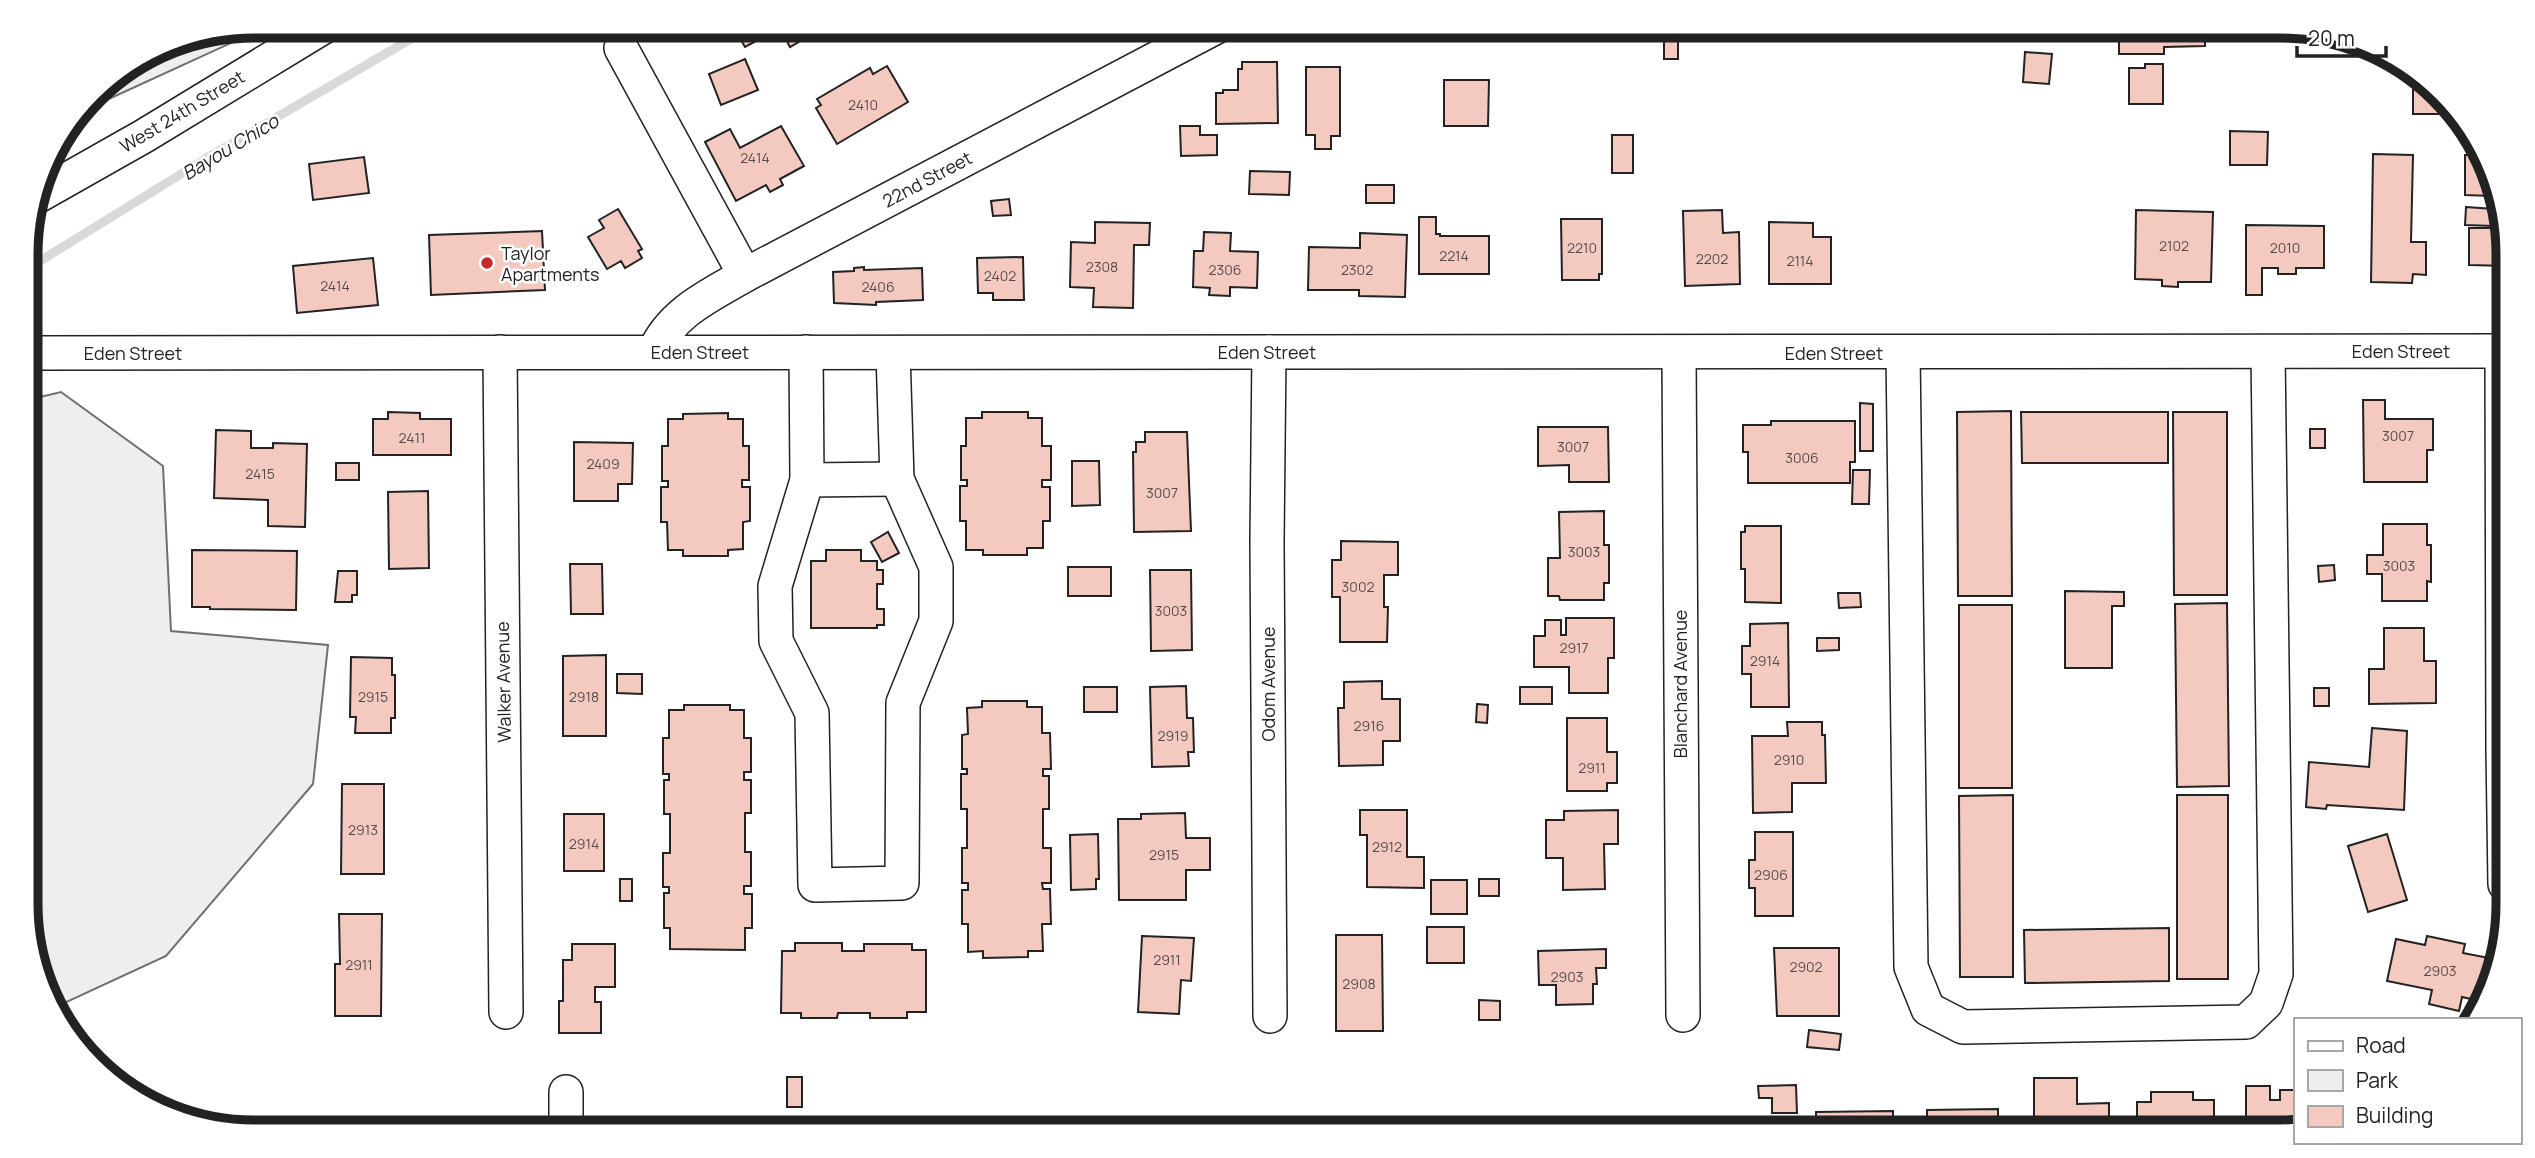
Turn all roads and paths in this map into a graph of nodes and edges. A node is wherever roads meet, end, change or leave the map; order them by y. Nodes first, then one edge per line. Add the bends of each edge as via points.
1 (303, 39) edge
2 (1194, 39) edge
3 (621, 48) dead end
4 (49, 189) edge
5 (745, 275) junction
6 (2496, 351) edge
7 (500, 352) junction
8 (654, 352) junction
9 (806, 352) junction
10 (1269, 352) junction
11 (1903, 352) junction
12 (2268, 352) junction
13 (39, 353) edge
14 (893, 353) junction
15 (1679, 353) junction
16 (897, 479) junction
17 (807, 481) junction
18 (506, 1012) dead end
19 (1684, 1015) dead end
20 (1270, 1016) dead end
21 (566, 1092) dead end
22 (566, 1120) edge

1 - 4 street, West 24th Street
2 - 5 street, 22nd Street
3 - 5 street
5 - 8 street, 22nd Street via 678,316
6 - 12 street, Eden Street
7 - 8 street, Eden Street
7 - 13 street, Eden Street
7 - 18 street, Walker Avenue
8 - 9 street, Eden Street
9 - 14 street, Eden Street
9 - 17 street
10 - 14 street, Eden Street
10 - 15 street, Eden Street
10 - 20 street, Odom Avenue
11 - 12 street, Eden Street
11 - 12 street via 1911,967 1928,1009 1963,1027 2246,1021 2266,1003 2276,974
11 - 15 street, Eden Street
14 - 16 street
15 - 19 street, Blanchard Avenue
16 - 17 street
16 - 17 street via 936,567 936,621 903,703 902,883 815,885 812,713 776,641 775,586
21 - 22 street

